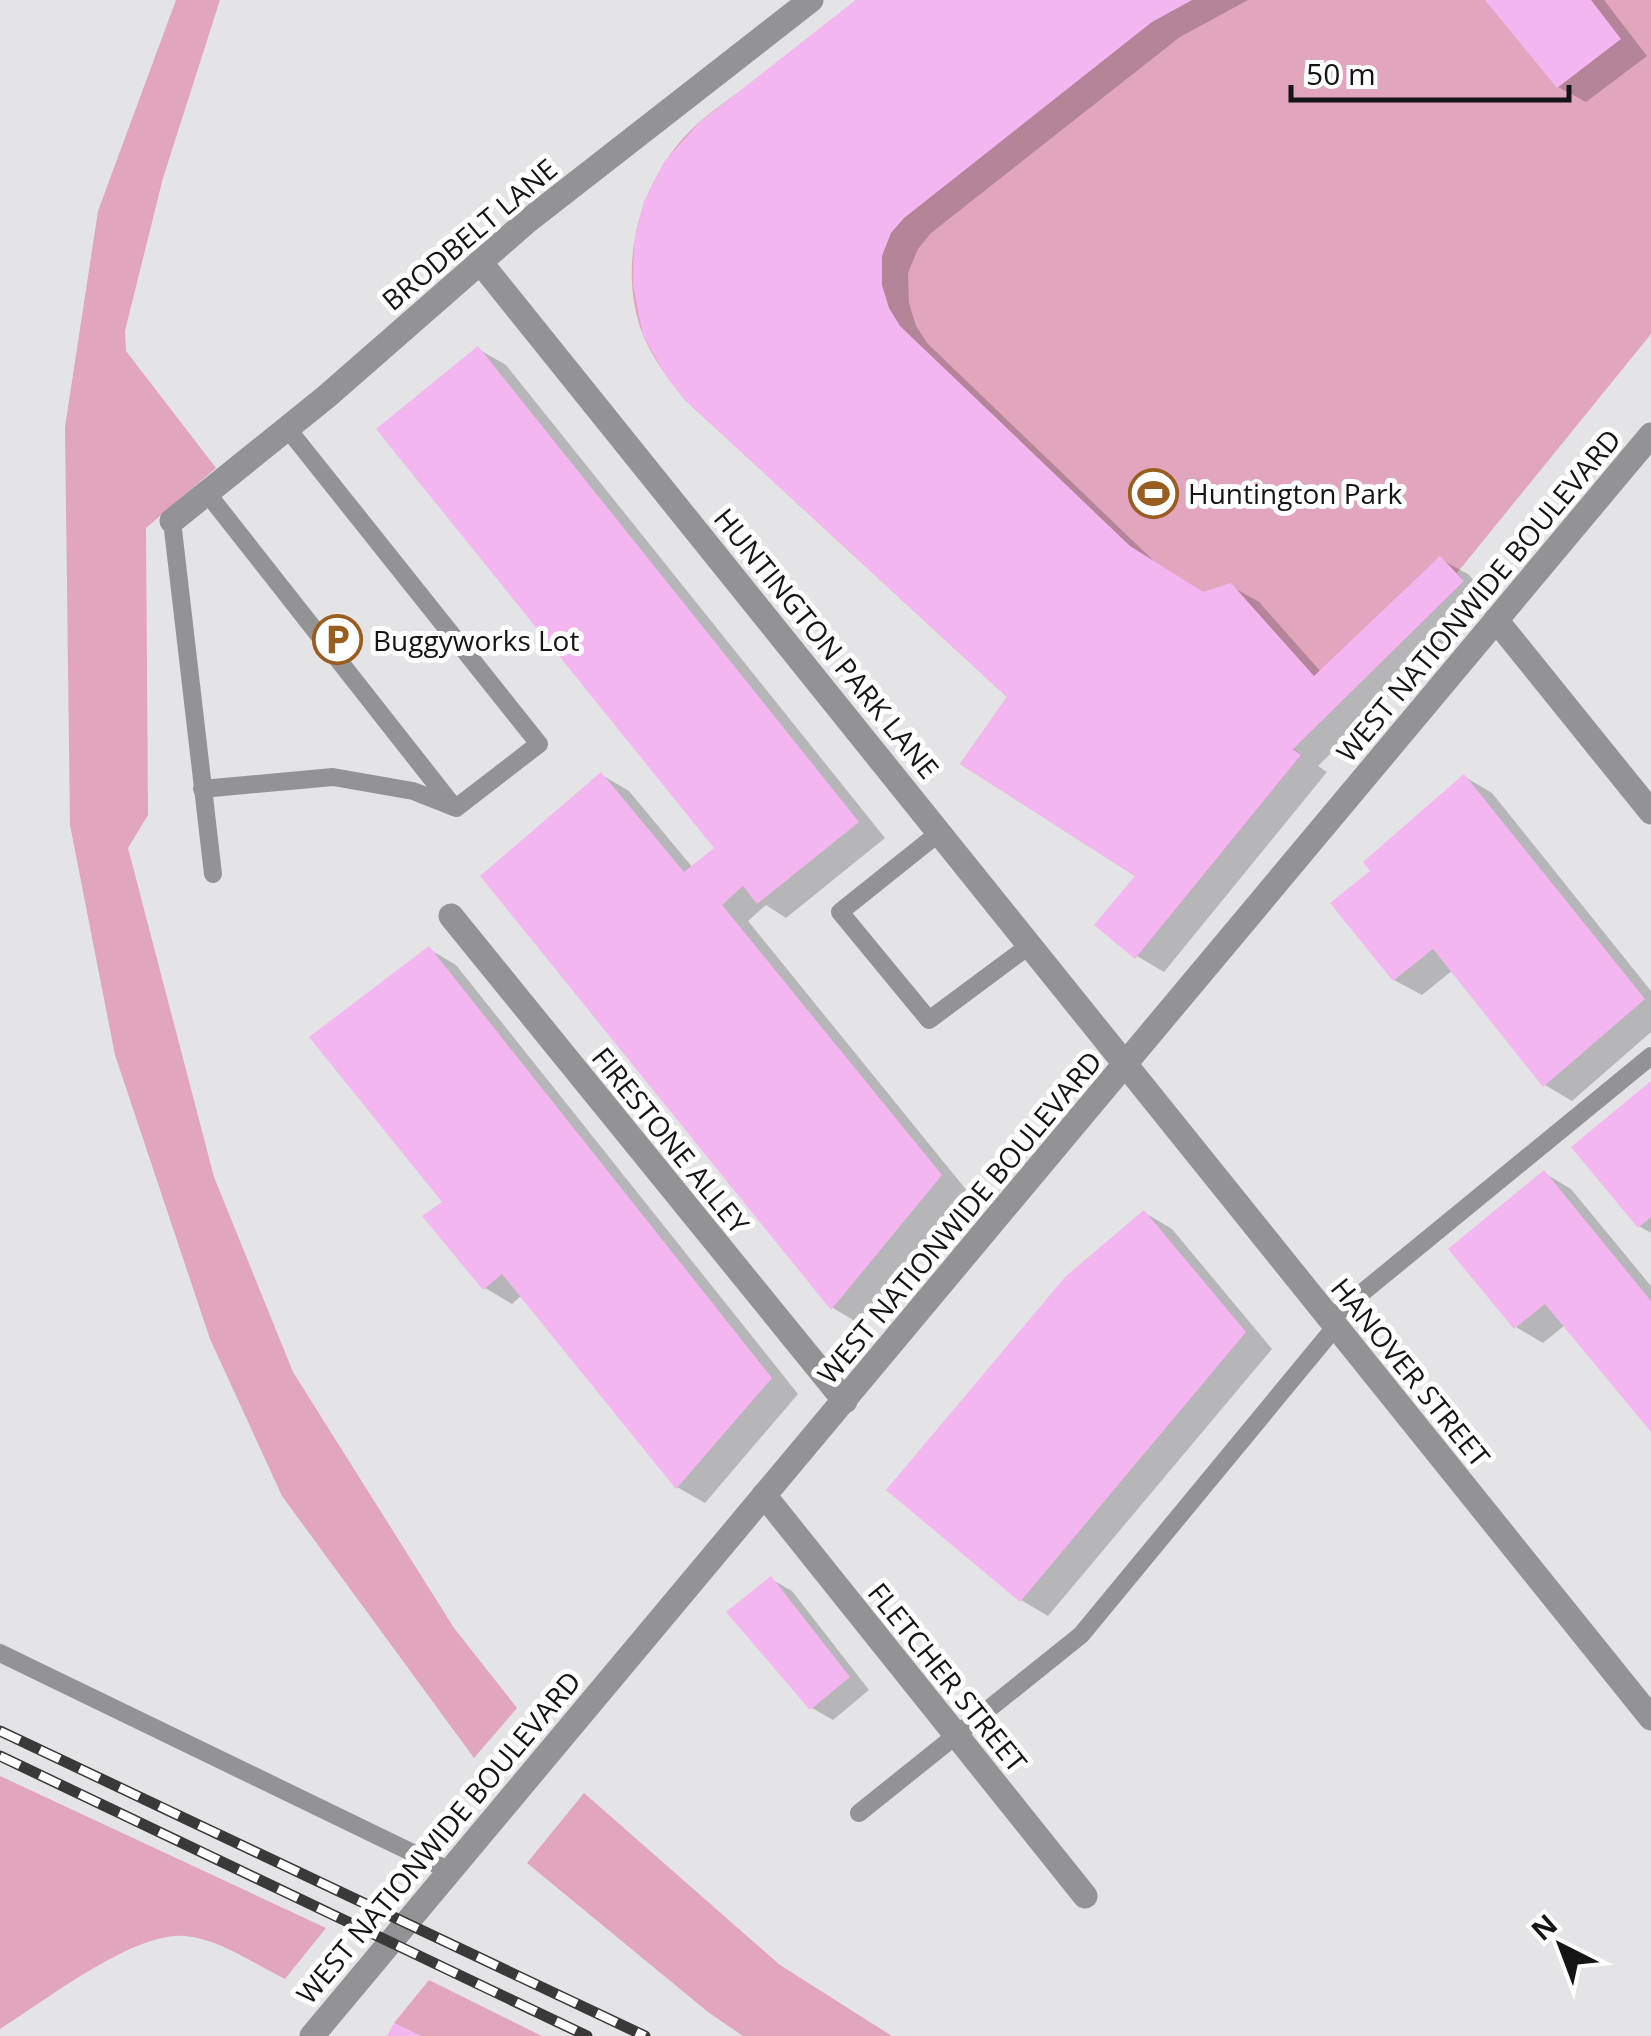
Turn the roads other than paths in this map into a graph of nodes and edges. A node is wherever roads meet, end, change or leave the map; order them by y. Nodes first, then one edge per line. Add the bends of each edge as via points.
1 (811, 0) edge
2 (480, 262) junction
3 (287, 428) junction
4 (1651, 436) edge
5 (207, 493) junction
6 (172, 521) joint
7 (1496, 620) junction
8 (202, 789) junction
9 (456, 808) junction
10 (1651, 812) edge
11 (940, 832) junction
12 (213, 874) dead end
13 (451, 916) dead end
14 (1030, 945) junction
15 (1651, 1056) edge
16 (1125, 1064) junction
17 (1333, 1323) junction
18 (845, 1401) junction
19 (764, 1496) junction
20 (0, 1653) edge
21 (1650, 1716) edge
22 (957, 1734) junction
23 (858, 1813) dead end
24 (450, 1871) junction
25 (1086, 1896) dead end
26 (312, 2036) edge

1 - 2 street, BRODBELT LANE
2 - 3 street, BRODBELT LANE
2 - 11 street, HUNTINGTON PARK LANE
3 - 5 street, BRODBELT LANE
3 - 9 lane via 539,744
4 - 7 street, WEST NATIONWIDE BOULEVARD
5 - 6 street, BRODBELT LANE
5 - 9 lane
6 - 8 lane
7 - 10 street
7 - 16 street, WEST NATIONWIDE BOULEVARD
8 - 9 lane via 333,777 414,790
8 - 12 lane
11 - 14 street, HUNTINGTON PARK LANE
11 - 14 lane via 840,912 929,1020
13 - 18 street, FIRESTONE ALLEY
14 - 16 street, HUNTINGTON PARK LANE
15 - 17 lane
16 - 17 street, HANOVER STREET
16 - 18 street, WEST NATIONWIDE BOULEVARD
17 - 21 street, HANOVER STREET
17 - 22 lane via 1082,1635
18 - 19 street, WEST NATIONWIDE BOULEVARD
19 - 22 street, FLETCHER STREET
19 - 24 street, WEST NATIONWIDE BOULEVARD
20 - 24 lane
22 - 23 lane
22 - 25 street, FLETCHER STREET
24 - 26 street, WEST NATIONWIDE BOULEVARD

